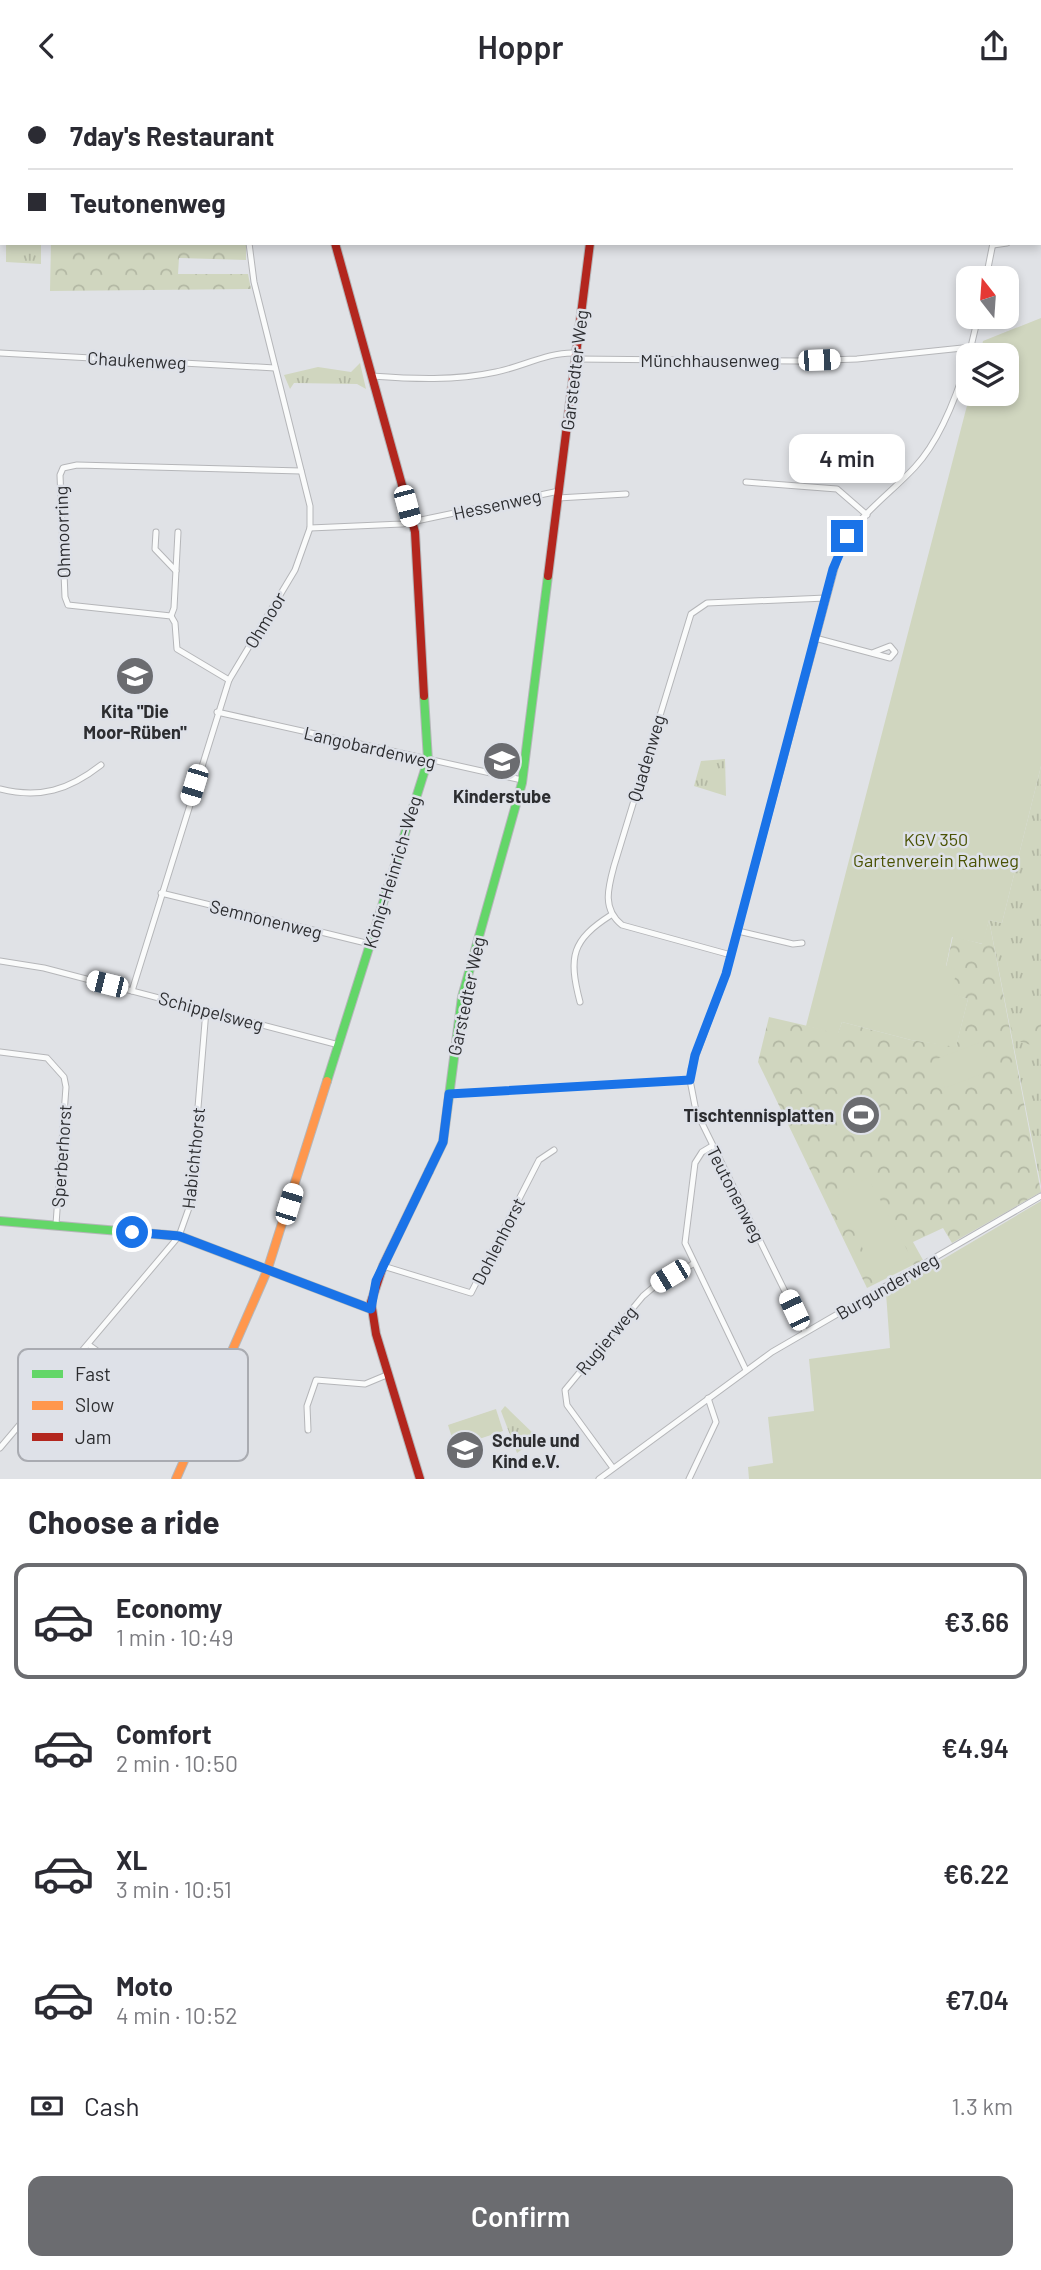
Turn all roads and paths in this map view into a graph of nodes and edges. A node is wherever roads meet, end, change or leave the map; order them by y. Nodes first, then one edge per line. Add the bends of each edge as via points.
1 (249, 245) edge
2 (336, 245) edge
3 (590, 245) edge
4 (993, 245) edge
5 (988, 266) edge
6 (956, 349) edge
7 (0, 353) edge
8 (575, 356) junction
9 (275, 368) junction
10 (371, 376) junction
11 (956, 392) edge
12 (302, 471) junction
13 (746, 482) dead end
14 (559, 494) junction
15 (626, 495) dead end
16 (867, 515) junction
17 (412, 522) junction
18 (310, 528) junction
19 (156, 532) dead end
20 (178, 532) dead end
21 (177, 554) junction
22 (164, 558) junction
23 (176, 571) junction
24 (826, 599) junction
25 (171, 616) junction
26 (815, 638) junction
27 (872, 653) dead end
28 (229, 680) junction
29 (217, 712) junction
30 (428, 760) junction
31 (101, 765) dead end
32 (522, 780) junction
33 (0, 789) edge
34 (162, 893) junction
35 (611, 915) junction
36 (738, 931) junction
37 (802, 943) dead end
38 (370, 944) junction
39 (731, 955) junction
40 (0, 961) edge
41 (132, 991) junction
42 (580, 1002) dead end
43 (206, 1010) junction
44 (339, 1045) junction
45 (0, 1052) edge
46 (690, 1080) junction
47 (449, 1094) junction
48 (712, 1146) junction
49 (554, 1150) dead end
50 (1041, 1196) edge
51 (0, 1221) edge
52 (56, 1224) junction
53 (179, 1236) junction
54 (693, 1264) junction
55 (383, 1266) junction
56 (267, 1271) junction
57 (371, 1309) junction
58 (805, 1332) junction
59 (89, 1345) junction
60 (86, 1349) edge
61 (94, 1349) edge
62 (233, 1349) edge
63 (746, 1370) junction
64 (389, 1374) junction
65 (708, 1398) junction
66 (18, 1427) edge
67 (308, 1430) dead end
68 (0, 1448) edge
69 (184, 1461) edge
70 (614, 1468) junction
71 (176, 1479) edge
72 (420, 1479) edge
73 (599, 1479) edge
74 (689, 1479) edge

1 - 9 street, Ohmoor
2 - 10 street, König-Heinrich-Weg
3 - 8 street, Garstedter Weg
4 - 5 street
6 - 8 street, Münchhausenweg via 800,361
7 - 9 street, Chaukenweg
8 - 10 street, Münchhausenweg via 562,353 475,375 426,379
8 - 14 street, Garstedter Weg
9 - 12 street, Ohmoor
10 - 17 street, König-Heinrich-Weg
11 - 16 street, Teutonenweg via 918,464
12 - 18 street, Ohmoor
12 - 25 street, Ohmoorring via 63,468 61,523 68,605
13 - 16 street via 836,489
14 - 15 street
14 - 17 street, Hessenweg
14 - 32 street, Garstedter Weg
16 - 24 street, Teutonenweg via 841,546
17 - 18 street, Hessenweg
17 - 30 street, König-Heinrich-Weg
18 - 28 street, Ohmoor via 295,570
19 - 22 street via 155,549
20 - 21 street
21 - 22 street
21 - 23 street
22 - 23 street
23 - 25 street
24 - 26 street, Teutonenweg
24 - 35 street, Quadenweg via 707,603 691,614 614,866 608,894
25 - 28 street via 177,649
26 - 27 street
26 - 36 street, Teutonenweg
28 - 29 street, Ohmoor
29 - 30 street, Langobardenweg
29 - 34 street, Ohmoor
30 - 32 street, Langobardenweg
30 - 38 street, König-Heinrich-Weg
31 - 33 street via 75,784 53,792 29,795
32 - 47 street, Garstedter Weg via 462,997
34 - 38 street, Semnonenweg
34 - 41 street, Ohmoor
35 - 39 street via 629,928
35 - 42 street via 589,930 575,951 574,979
36 - 37 street
36 - 39 street, Teutonenweg
38 - 44 street, König-Heinrich-Weg
39 - 46 street, Teutonenweg
40 - 41 street, Schippelsweg
41 - 43 street, Schippelsweg
43 - 44 street, Schippelsweg
43 - 53 street, Habichthorst via 193,1174 186,1222
44 - 56 street, König-Heinrich-Weg
45 - 52 street, Sperberhorst via 47,1058 64,1077
46 - 47 street
46 - 48 street, Teutonenweg via 696,1111
47 - 55 street, Garstedter Weg via 443,1142
48 - 54 street via 698,1157 693,1173 684,1238
48 - 58 street, Teutonenweg
49 - 55 street, Dohlenhorst via 539,1160 471,1293
50 - 58 street, Burgunderweg
51 - 52 street
52 - 53 street
53 - 56 street
53 - 59 street, Habichthorst
54 - 63 street
54 - 70 street, Rugierweg via 643,1296 565,1390 567,1405
55 - 57 street, Garstedter Weg
56 - 57 street
56 - 62 street, König-Heinrich-Weg
57 - 64 street, Garstedter Weg
58 - 63 street, Burgunderweg
59 - 60 street, Habichthorst
59 - 61 street
63 - 65 street, Burgunderweg
64 - 67 street via 365,1384 316,1380 307,1406
64 - 72 street, Garstedter Weg
65 - 70 street, Burgunderweg
65 - 74 street via 716,1422
66 - 68 street, Habichthorst
69 - 71 street, König-Heinrich-Weg
70 - 73 street, Burgunderweg

